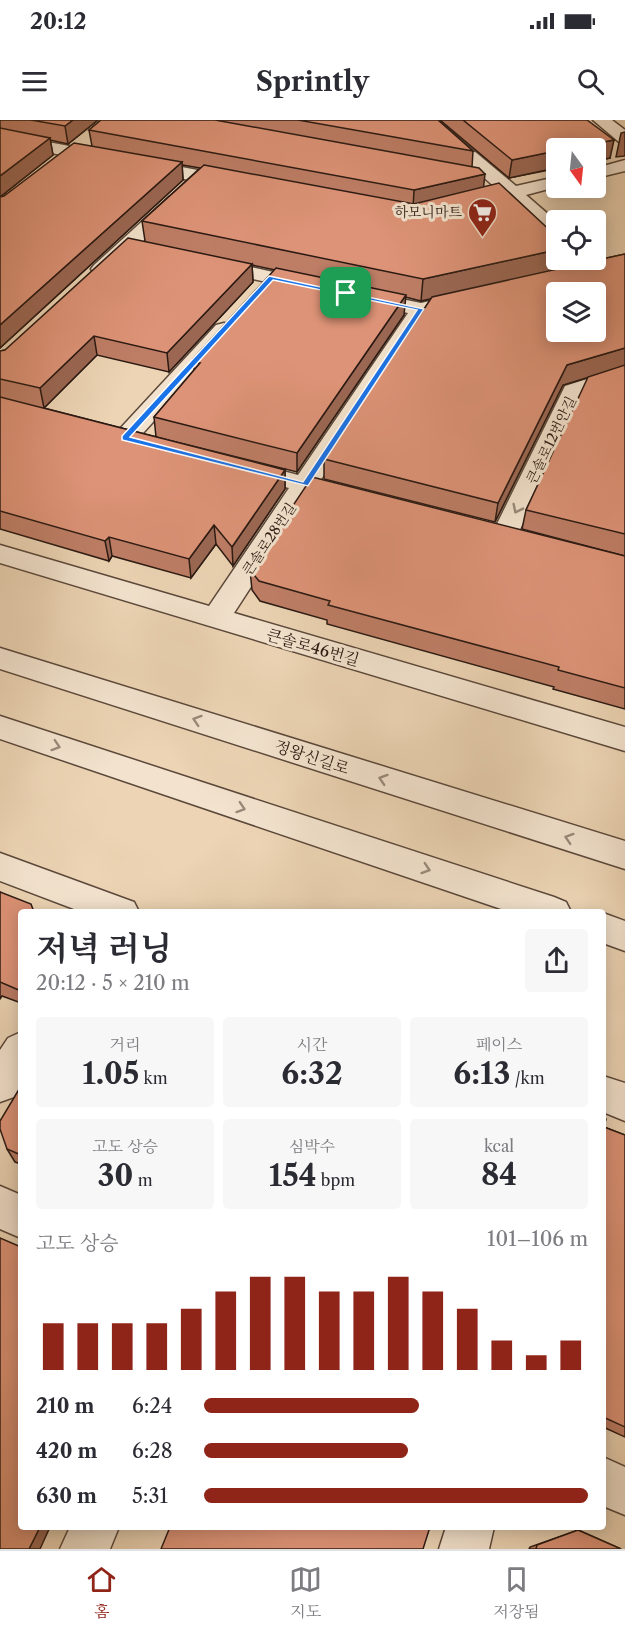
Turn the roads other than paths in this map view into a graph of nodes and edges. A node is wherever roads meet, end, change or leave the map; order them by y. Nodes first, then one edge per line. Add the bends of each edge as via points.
1 (601, 120) edge
2 (423, 121) edge
3 (0, 138) edge
4 (625, 138) edge
5 (89, 139) edge
6 (72, 152) junction
7 (625, 165) edge
8 (54, 166) edge
9 (606, 170) edge
10 (466, 176) edge
11 (201, 177) junction
12 (546, 183) edge
13 (248, 186) edge
14 (507, 188) junction
15 (446, 209) edge
16 (546, 221) edge
17 (126, 247) junction
18 (148, 251) edge
19 (193, 261) edge
20 (625, 264) edge
21 (606, 266) edge
22 (594, 270) edge
23 (271, 278) junction
24 (84, 285) edge
25 (625, 288) edge
26 (256, 294) edge
27 (489, 294) edge
28 (421, 309) junction
29 (241, 311) edge
30 (625, 374) edge
31 (125, 438) edge
32 (215, 461) edge
33 (305, 485) junction
34 (371, 502) edge
35 (504, 536) edge
36 (0, 554) edge
37 (216, 618) junction
38 (0, 658) edge
39 (0, 728) edge
40 (625, 739) edge
41 (625, 855) edge
42 (0, 867) edge
43 (109, 909) edge
44 (545, 909) edge
45 (606, 929) edge
46 (625, 936) edge
47 (18, 1055) edge
48 (0, 1084) edge
49 (606, 1095) edge
50 (625, 1102) edge
51 (0, 1207) edge
52 (18, 1216) edge
53 (606, 1482) edge
54 (625, 1491) edge
55 (94, 1530) edge
56 (469, 1530) edge
57 (85, 1549) edge
58 (464, 1549) edge

1 - 4 street
2 - 14 street
3 - 6 street
5 - 6 street
6 - 8 street
6 - 11 street
7 - 9 street
10 - 14 street
11 - 13 street
11 - 17 street
12 - 14 street
14 - 15 street
14 - 16 street
17 - 18 street
17 - 24 street
19 - 23 street
20 - 21 street
22 - 25 street
23 - 26 street
23 - 28 street
27 - 28 street
28 - 33 street, 큰솔로28번길
29 - 31 street
30 -> 35 street, 큰솔로12번안길 via 573,392
32 - 33 street
33 - 34 street
33 - 37 street, 큰솔로28번길
36 - 37 street, 큰솔로46번길
37 - 40 street, 큰솔로46번길
41 -> 38 street, 정왕신길로
39 -> 44 street
42 - 43 street
45 - 46 street
47 - 48 street
49 - 50 street
51 - 52 street
53 - 54 street
55 - 57 street
56 - 58 street

